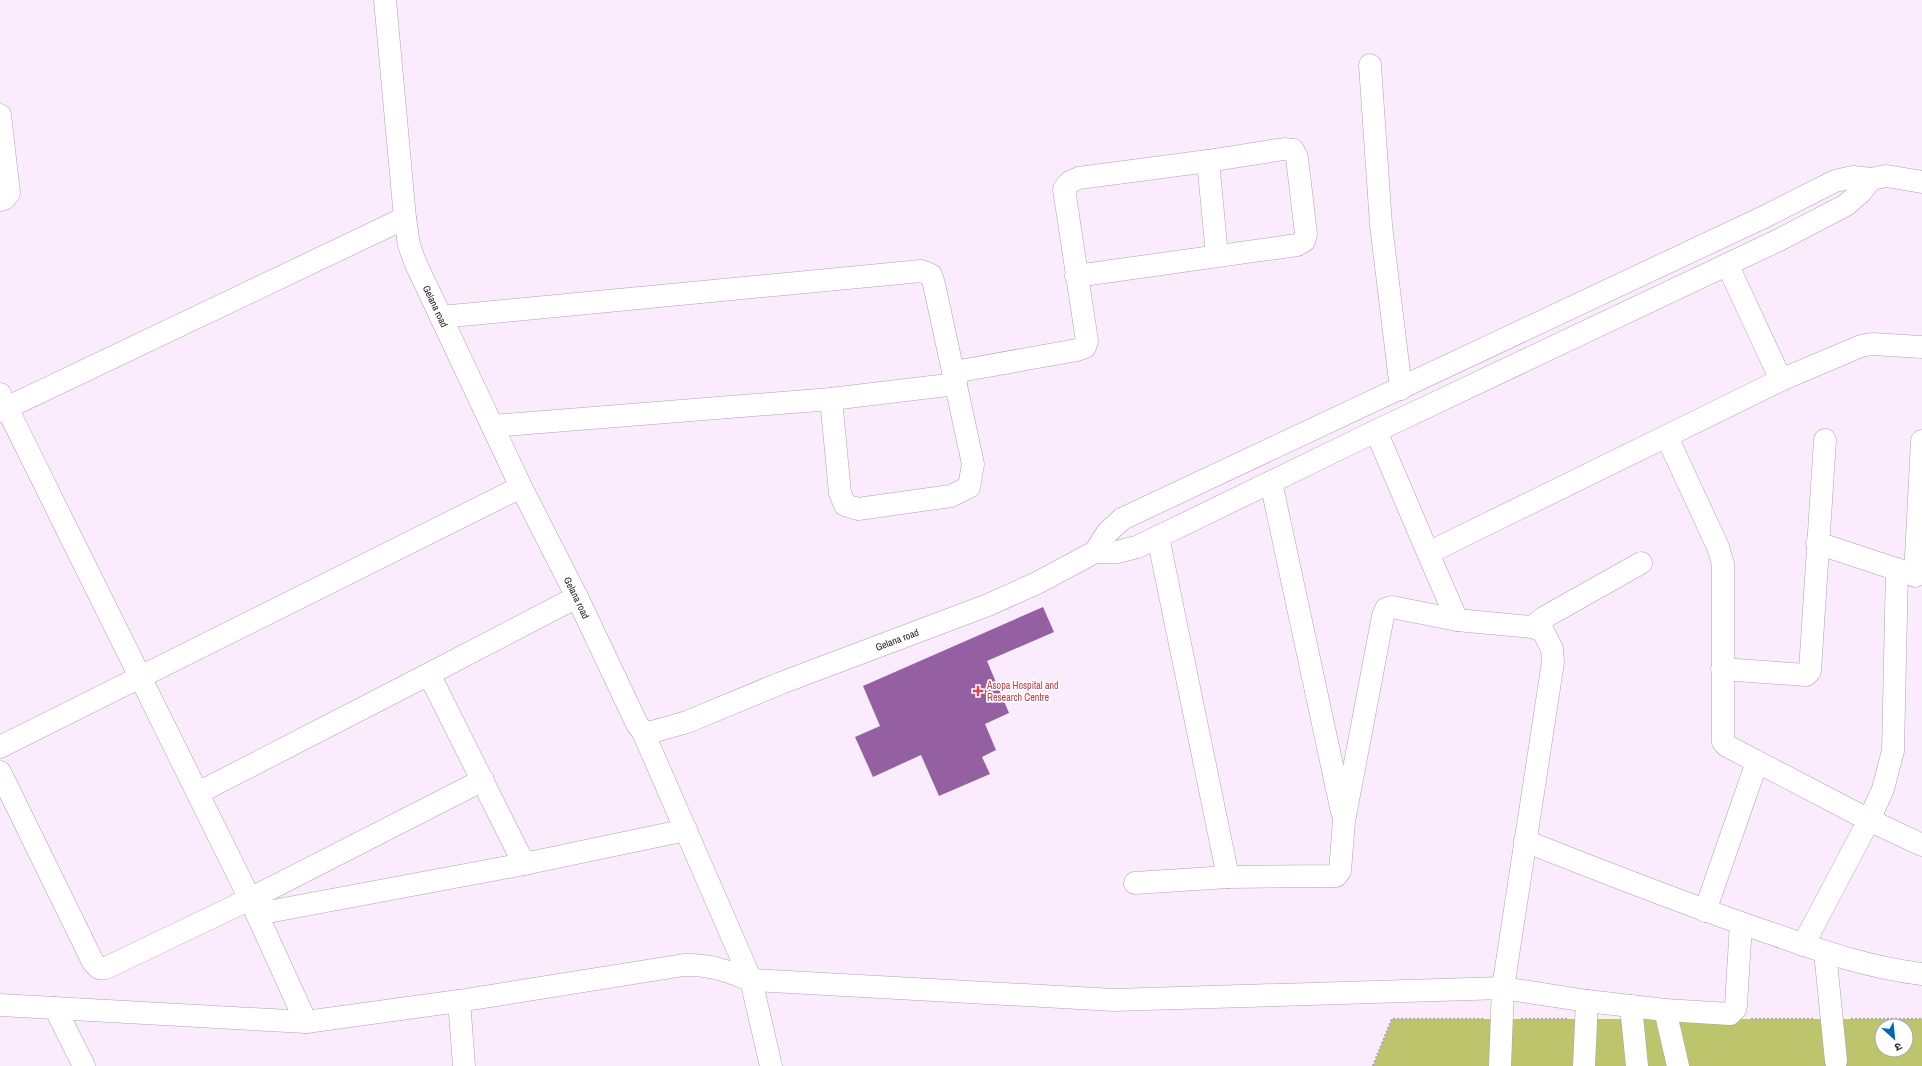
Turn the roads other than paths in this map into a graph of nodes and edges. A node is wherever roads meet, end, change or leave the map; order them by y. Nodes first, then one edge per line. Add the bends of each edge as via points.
1 (385, 0) edge
2 (1370, 65) dead end
3 (0, 115) edge
4 (1208, 161) junction
5 (1871, 178) junction
6 (1922, 182) edge
7 (0, 200) edge
8 (1766, 216) junction
9 (405, 218) junction
10 (1779, 240) junction
11 (1217, 255) junction
12 (1728, 266) junction
13 (1076, 276) junction
14 (441, 317) junction
15 (1922, 347) edge
16 (955, 378) junction
17 (1781, 380) junction
18 (1401, 389) junction
19 (831, 399) junction
20 (2, 404) edge
21 (492, 426) junction
22 (1376, 431) junction
23 (1668, 437) junction
24 (1825, 440) dead end
25 (1922, 441) edge
26 (1271, 482) junction
27 (521, 487) junction
28 (1158, 537) junction
29 (1817, 543) junction
30 (1095, 552) junction
31 (1428, 553) junction
32 (1641, 563) dead end
33 (1911, 574) edge
34 (577, 598) junction
35 (1457, 620) junction
36 (1532, 627) junction
37 (1722, 669) junction
38 (429, 674) junction
39 (141, 676) junction
40 (644, 732) junction
41 (0, 747) edge
42 (1757, 762) junction
43 (0, 772) edge
44 (483, 780) junction
45 (198, 793) junction
46 (1869, 820) junction
47 (1344, 821) junction
48 (686, 830) junction
49 (1525, 841) junction
50 (1922, 845) edge
51 (524, 864) junction
52 (1228, 877) junction
53 (1135, 883) dead end
54 (254, 907) junction
55 (1705, 912) junction
56 (1741, 924) junction
57 (1803, 945) junction
58 (1825, 952) junction
59 (1922, 974) edge
60 (751, 980) junction
61 (1503, 988) junction
62 (459, 1001) junction
63 (1587, 1001) junction
64 (0, 1005) edge
65 (1631, 1006) junction
66 (56, 1008) junction
67 (1665, 1010) junction
68 (306, 1022) junction
69 (1836, 1061) dead end
70 (84, 1066) edge
71 (464, 1066) edge
72 (772, 1066) edge
73 (1500, 1066) edge
74 (1584, 1066) edge
75 (1637, 1066) edge
76 (1678, 1066) edge

1 - 9 street, Gelana road
2 - 18 street via 1381,225
3 - 7 street via 9,193
4 - 11 street
4 - 11 street via 1284,149 1293,150 1297,158 1306,234 1304,241 1297,245
4 - 13 street via 1079,178 1070,182 1064,189
5 - 6 street via 1886,176
5 - 8 street via 1853,177 1835,181
5 - 10 street via 1861,192 1846,205
8 - 10 street
8 - 18 street
9 - 14 street, Gelana road via 414,262
9 - 20 street
10 - 12 street
11 - 13 street
12 - 17 street
12 - 22 street
13 - 16 street via 1087,341 1085,347
14 - 16 street via 921,271 931,275 934,284
14 - 21 street, Gelana road
15 - 17 street via 1866,345
16 - 19 street
16 - 19 street via 973,464 969,487 951,496 858,509 845,504 840,493
17 - 23 street
18 - 30 street via 1122,519 1107,534
19 - 21 street
20 - 39 street
21 - 27 street, Gelana road
22 - 26 street
22 - 31 street
23 - 31 street
23 - 37 street via 1712,533 1723,564
24 - 29 street
25 - 33 street
26 - 28 street
26 - 47 street
27 - 34 street, Gelana road
27 - 39 street
28 - 30 street via 1137,547 1117,552
28 - 52 street
29 - 33 street
29 - 37 street via 1810,671 1806,675
30 - 40 street, Gelana road via 1037,583 988,605 780,683 687,722
31 - 35 street
32 - 36 street via 1545,616
33 - 46 street via 1893,751 1883,789
34 - 38 street
34 - 40 street, Gelana road via 637,724
35 - 36 street
35 - 47 street via 1392,607 1386,609
36 - 49 street via 1543,631 1552,649 1554,662
37 - 42 street via 1723,742
38 - 44 street
38 - 45 street
39 - 41 street
39 - 45 street
40 - 48 street
42 - 46 street
42 - 55 street
43 - 54 street via 93,962 99,968 106,968
44 - 51 street
44 - 54 street
45 - 54 street
46 - 50 street
46 - 57 street
47 - 52 street via 1340,871 1336,876
48 - 51 street
48 - 60 street
49 - 55 street
49 - 61 street
51 - 54 street
52 - 53 street
54 - 68 street
55 - 56 street
56 - 57 street
56 - 67 street via 1735,1009 1730,1014
57 - 58 street
58 - 59 street via 1874,966
58 - 69 street
60 - 61 street via 1114,1000
60 - 62 street via 701,964 684,965
60 - 72 street
61 - 63 street
61 - 73 street
62 - 68 street
62 - 71 street
63 - 65 street
63 - 74 street
64 - 66 street
65 - 67 street
65 - 75 street
66 - 68 street
66 - 70 street
67 - 76 street

